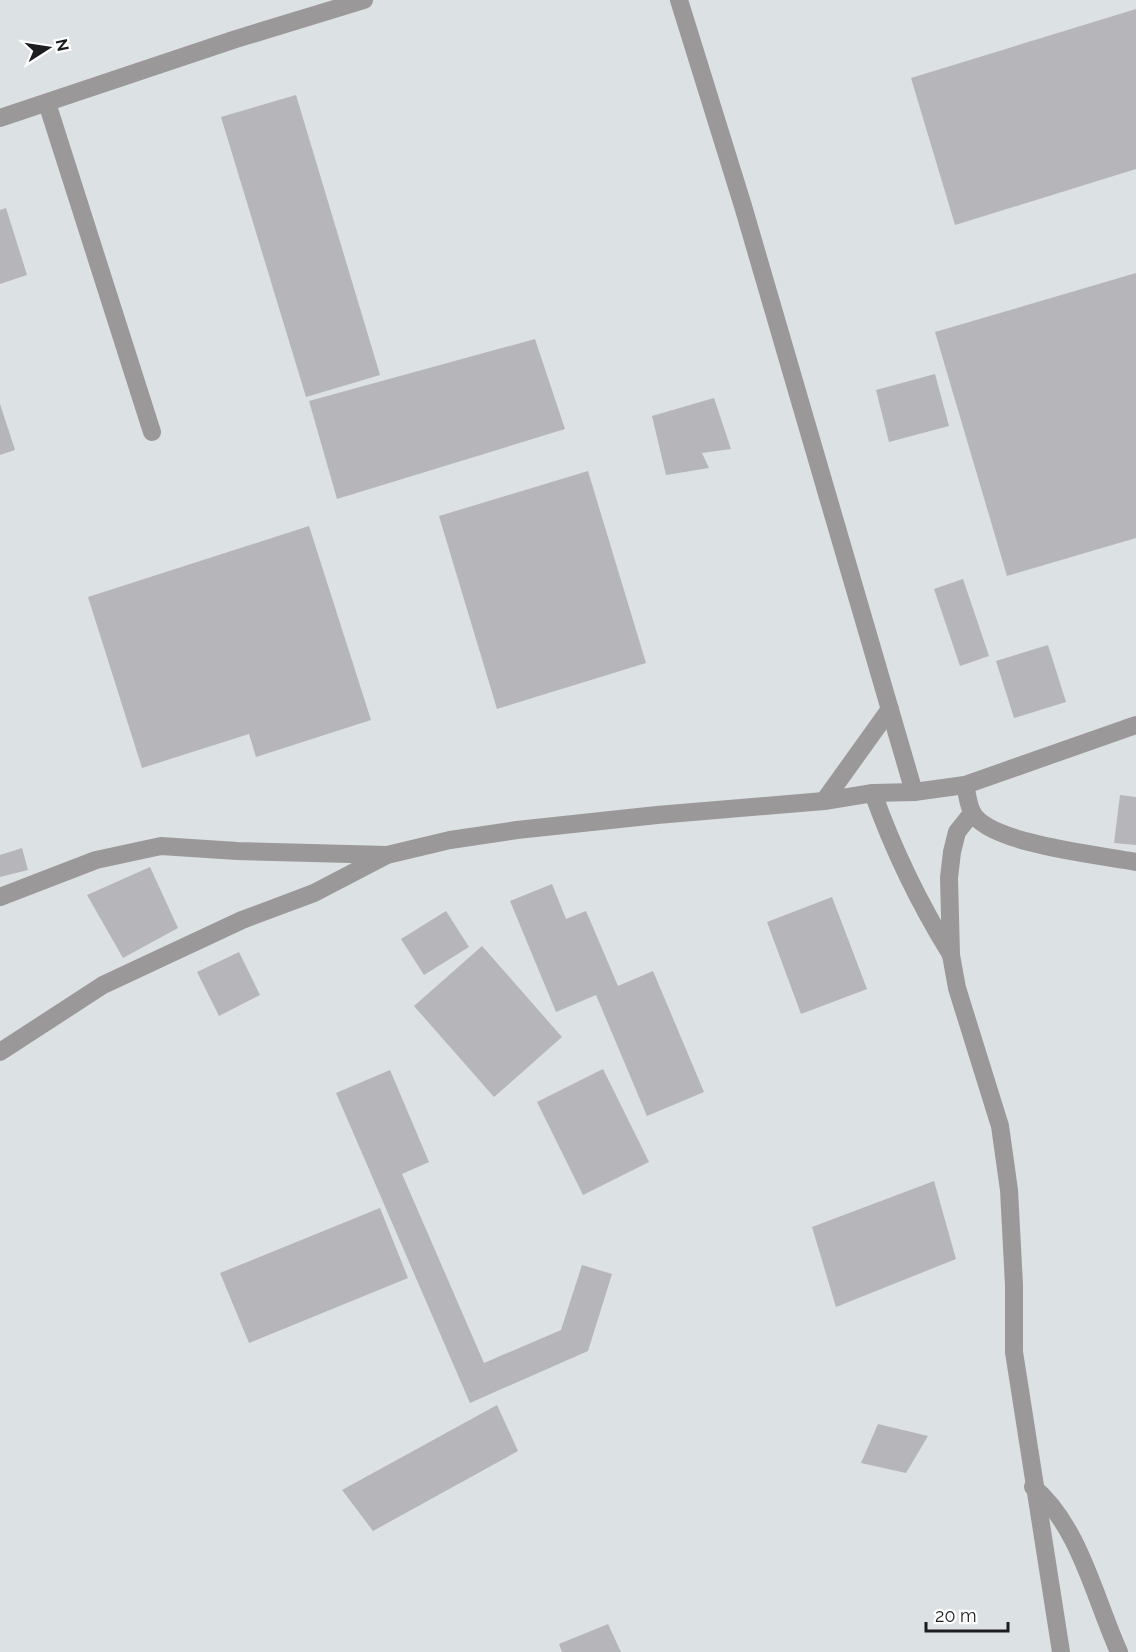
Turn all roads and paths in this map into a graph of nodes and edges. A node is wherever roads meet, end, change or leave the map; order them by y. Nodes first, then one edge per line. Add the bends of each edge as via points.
1 (364, 0) edge
2 (679, 0) edge
3 (47, 102) junction
4 (0, 118) edge
5 (152, 432) dead end
6 (891, 709) junction
7 (1136, 725) edge
8 (965, 785) junction
9 (914, 792) junction
10 (873, 793) junction
11 (824, 801) junction
12 (972, 813) junction
13 (387, 855) junction
14 (1136, 862) edge
15 (0, 897) edge
16 (951, 955) junction
17 (0, 1052) edge
18 (1034, 1487) junction
19 (1061, 1652) edge
20 (1119, 1652) edge

1 - 3 street
2 - 6 street
3 - 4 street
3 - 5 street
6 - 9 street
6 - 11 street
7 - 8 street
8 - 9 street
8 - 12 street
9 - 10 street
10 - 11 street
10 - 16 street via 887,832
11 - 13 street via 517,830
12 - 14 street via 990,828 1024,842
12 - 16 street via 957,832 952,852
13 - 15 street via 161,846 96,860
13 - 17 street via 314,893 242,920 103,985
16 - 18 street via 957,988 1000,1126 1009,1190 1014,1352
18 - 19 street
18 - 20 street via 1049,1500 1066,1526

